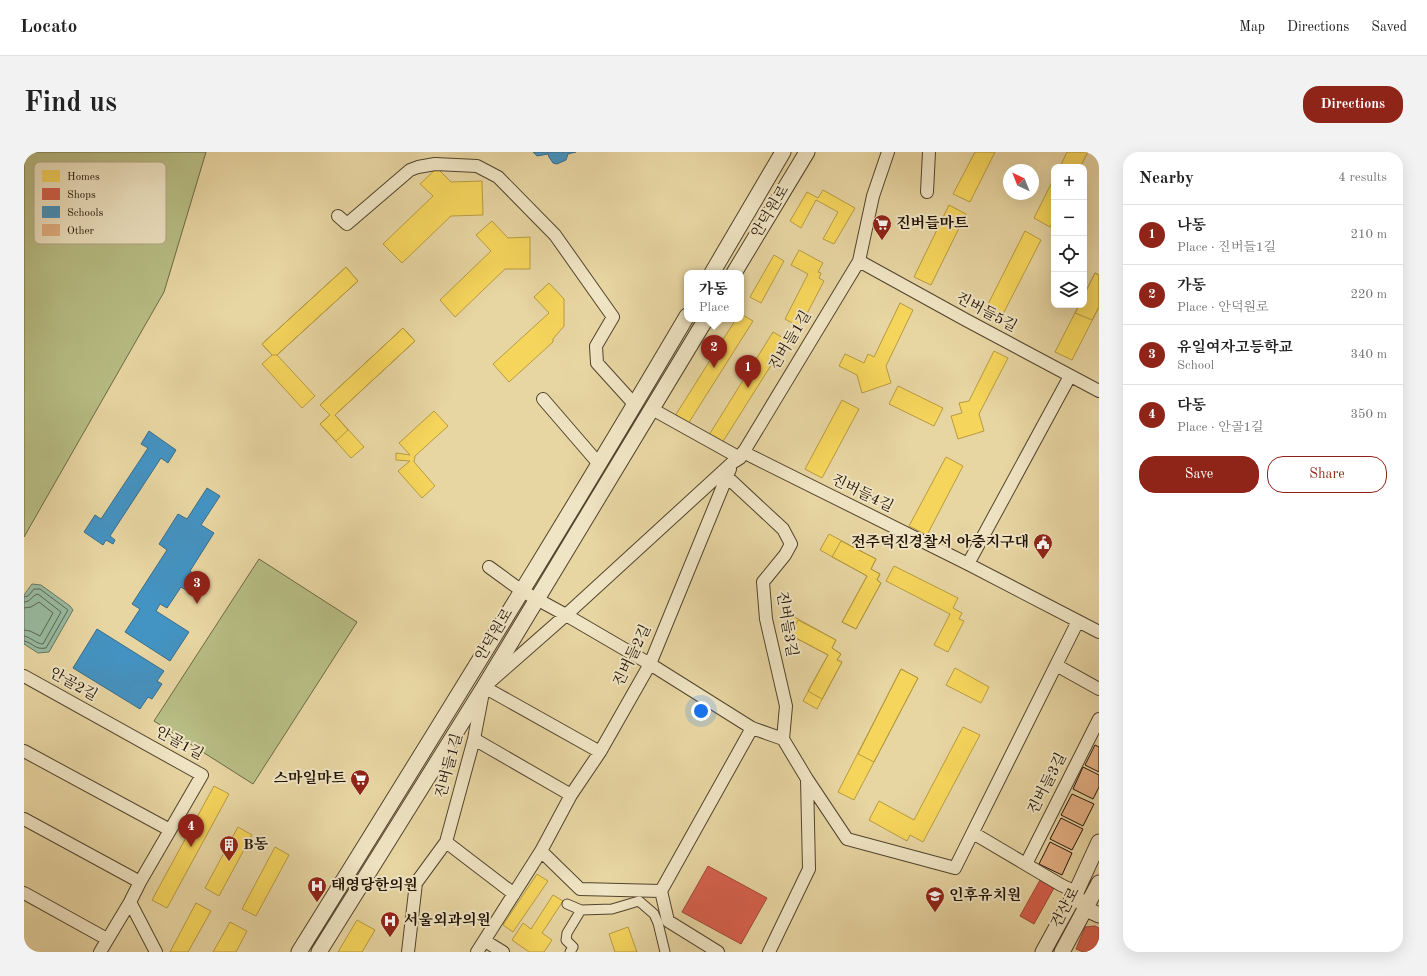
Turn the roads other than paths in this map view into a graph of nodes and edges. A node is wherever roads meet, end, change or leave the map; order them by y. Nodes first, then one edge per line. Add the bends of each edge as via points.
1 (783, 152) edge
2 (807, 152) edge
3 (888, 152) edge
4 (929, 152) edge
5 (927, 192) dead end
6 (338, 216) dead end
7 (859, 260) junction
8 (714, 270) edge
9 (736, 270) edge
10 (684, 321) edge
11 (704, 322) edge
12 (1070, 376) junction
13 (1099, 391) edge
14 (544, 399) dead end
15 (635, 405) junction
16 (652, 409) junction
17 (738, 458) junction
18 (599, 464) junction
19 (726, 476) junction
20 (968, 564) junction
21 (489, 567) dead end
22 (522, 591) junction
23 (537, 599) junction
24 (566, 615) junction
25 (1078, 621) junction
26 (1099, 632) edge
27 (650, 664) junction
28 (1056, 665) junction
29 (24, 676) edge
30 (484, 687) junction
31 (1099, 689) edge
32 (1099, 719) edge
33 (106, 722) joint
34 (752, 728) junction
35 (1095, 738) edge
36 (474, 740) junction
37 (783, 740) junction
38 (24, 751) edge
39 (600, 752) junction
40 (807, 779) junction
41 (571, 795) junction
42 (24, 818) edge
43 (170, 830) junction
44 (973, 833) junction
45 (446, 842) junction
46 (1099, 842) edge
47 (541, 851) junction
48 (1026, 864) junction
49 (140, 882) junction
50 (1099, 883) edge
51 (661, 891) junction
52 (1076, 892) junction
53 (24, 893) edge
54 (514, 894) junction
55 (130, 902) junction
56 (567, 904) dead end
57 (581, 910) junction
58 (1092, 912) edge
59 (107, 939) junction
60 (485, 941) junction
61 (100, 952) edge
62 (156, 952) edge
63 (299, 952) edge
64 (319, 952) edge
65 (408, 952) edge
66 (477, 952) edge
67 (503, 952) edge
68 (570, 952) edge
69 (665, 952) edge
70 (718, 952) edge
71 (769, 952) edge
72 (1043, 952) edge
73 (1062, 952) edge

1 - 8 street, 안덕원로
2 - 9 street, 안덕원로
3 - 7 street, 진버들1길 via 873,196
4 - 5 street
6 - 15 street via 347,224 410,170 418,167 436,164 477,166 498,177 555,235 613,317 596,346 597,363
7 - 12 street, 진버들5길
7 - 17 street, 진버들1길
10 - 15 street, 안덕원로
11 - 16 street, 안덕원로
12 - 13 street, 진버들5길
12 - 20 street
14 - 18 street
15 - 18 street, 안덕원로
16 - 17 street, 진버들4길
16 - 23 street, 안덕원로
17 - 19 street, 진버들2길
17 - 20 street, 진버들4길
17 - 24 street, 진버들1길
18 - 22 street, 안덕원로
19 - 27 street, 진버들2길
19 - 37 street, 진버들3길 via 782,529 791,544 764,582 766,619 786,706
20 - 25 street, 진버들4길
21 - 22 street
22 - 23 street
22 - 63 street, 안덕원로
23 - 24 street
23 - 30 street, 안덕원로
24 - 27 street
24 - 30 street, 진버들1길
25 - 26 street, 진버들4길
25 - 28 street
27 - 34 street
27 - 39 street, 진버들2길
28 - 31 street
28 - 44 street
29 - 33 street, 안골2길
30 - 36 street, 진버들1길
30 - 39 street
30 - 64 street, 안덕원로
32 - 35 street, 진버들3길
33 - 43 street, 안골1길 via 202,775
34 - 37 street
34 - 51 street
35 - 48 street, 진버들3길
36 - 41 street
36 - 45 street, 진버들1길
37 - 40 street
38 - 43 street
39 - 41 street, 진버들2길
40 - 44 street via 847,840 955,868
40 - 71 street via 809,869
41 - 47 street, 진버들2길
42 - 49 street
43 - 49 street, 안골1길
44 - 48 street
45 - 54 street
45 - 65 street, 진버들1길 via 416,883
46 - 52 street, 건산로
47 - 51 street via 580,889
47 - 54 street, 진버들2길
48 - 52 street
49 - 55 street, 안골1길
50 - 58 street, 건산로
51 - 70 street via 668,921
52 - 58 street
52 - 72 street, 건산로
53 - 59 street
54 - 60 street, 진버들2길
55 - 59 street, 안골1길
55 - 62 street
56 - 57 street
57 - 68 street via 567,933 566,940 573,947
57 - 69 street via 612,909 640,901 654,914
58 - 73 street, 건산로
59 - 61 street, 안골1길
60 - 66 street, 진버들2길
60 - 67 street

